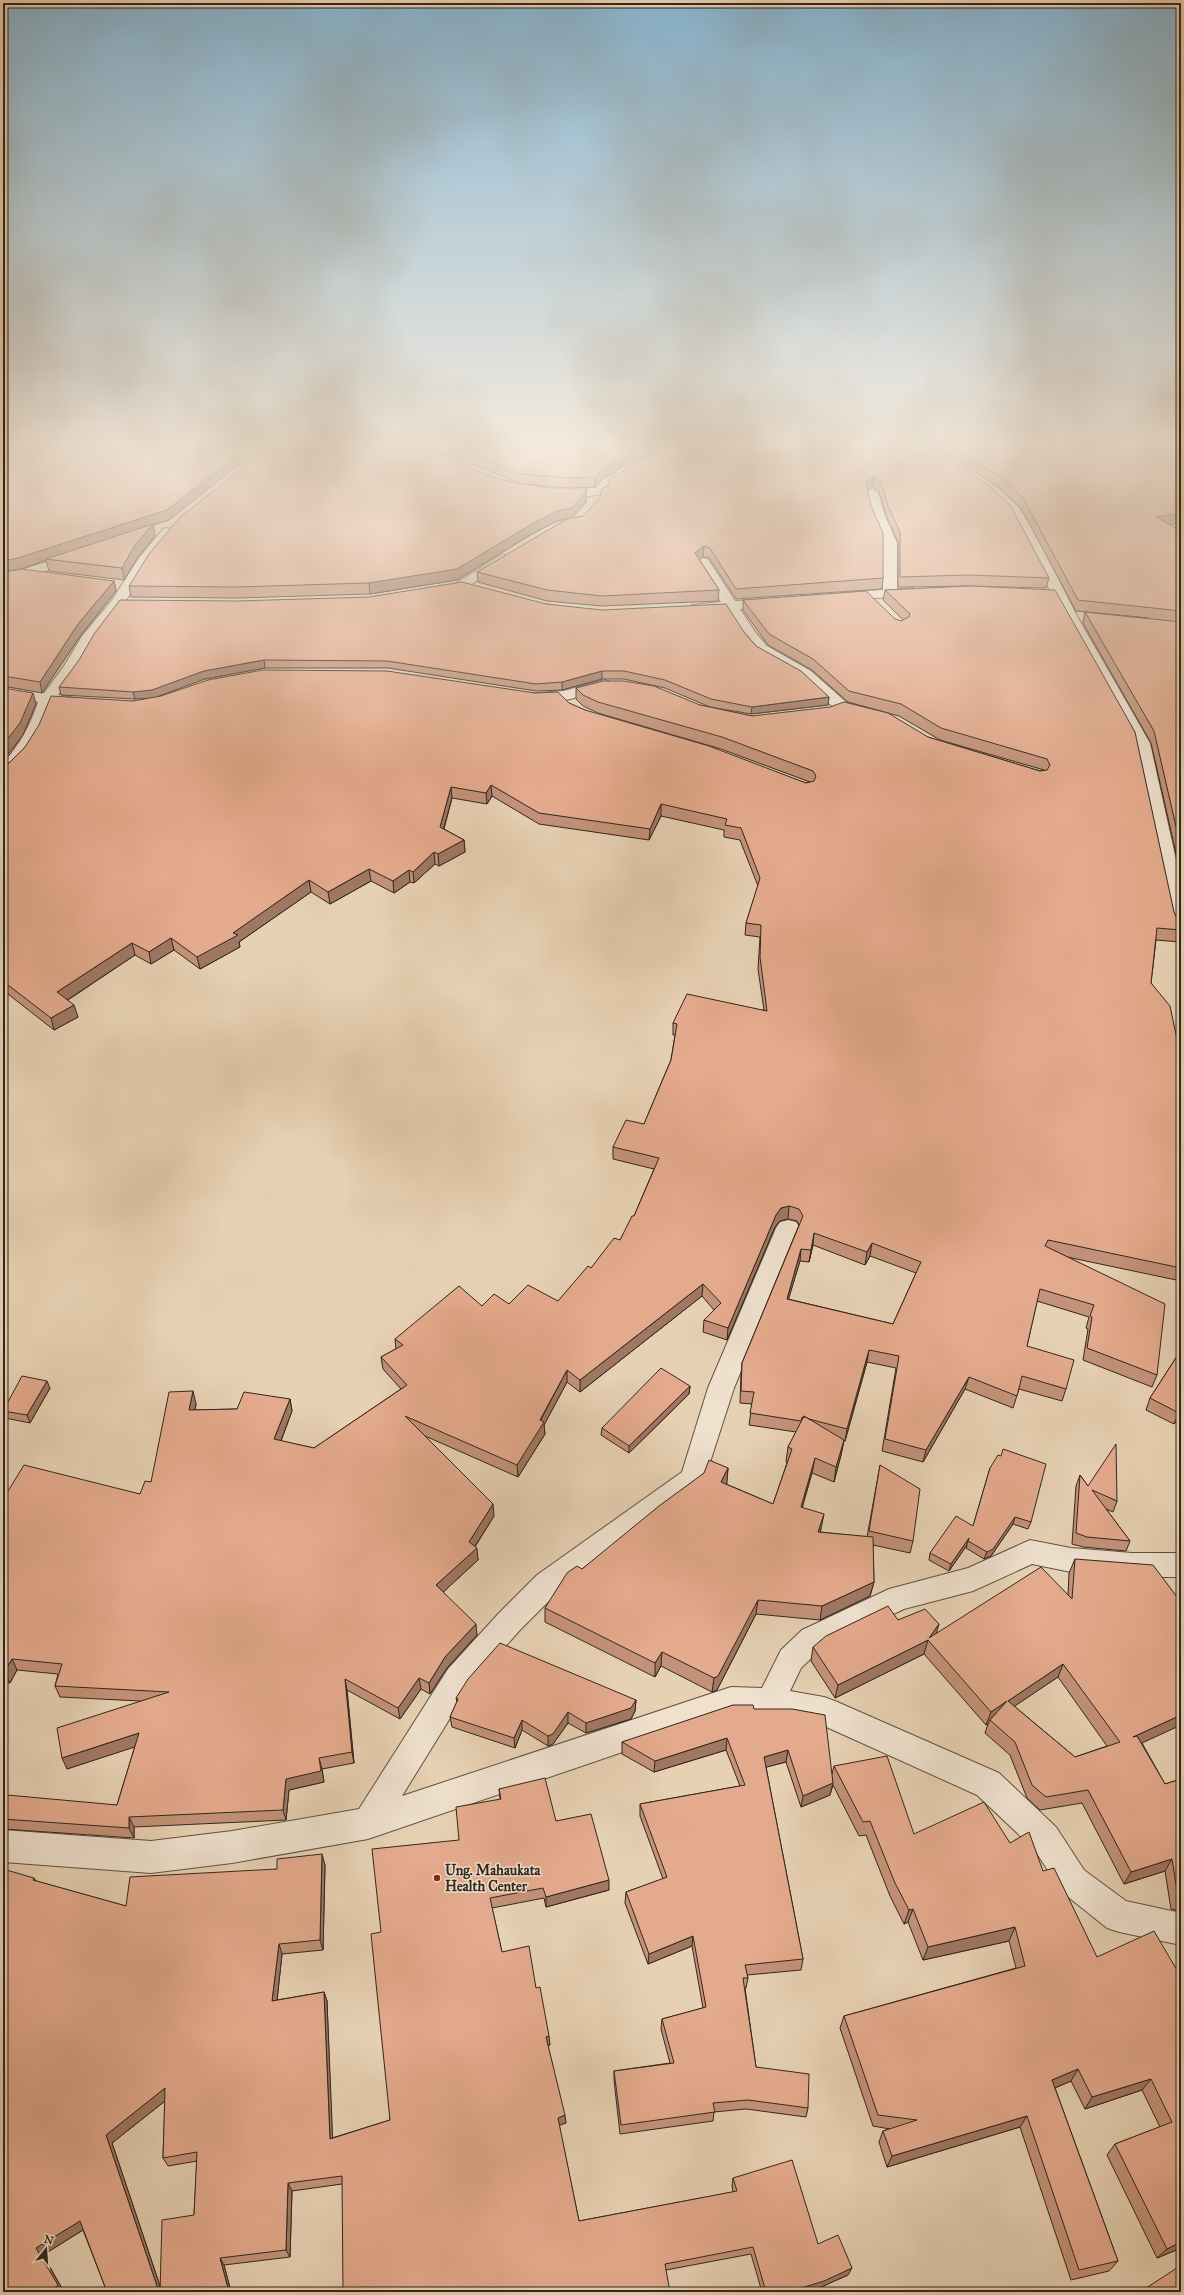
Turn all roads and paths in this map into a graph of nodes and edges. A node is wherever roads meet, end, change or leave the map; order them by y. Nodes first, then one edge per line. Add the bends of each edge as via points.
1 (81, 555) edge
2 (149, 555) edge
3 (507, 555) edge
4 (890, 555) edge
5 (1038, 555) edge
6 (703, 562) edge
7 (23, 574) junction
8 (4, 576) edge
9 (54, 578) edge
10 (462, 584) junction
11 (114, 585) edge
12 (129, 586) junction
13 (446, 586) edge
14 (482, 589) edge
15 (930, 592) edge
16 (890, 593) junction
17 (868, 595) junction
18 (1045, 595) edge
19 (1060, 595) junction
20 (828, 597) edge
21 (785, 601) edge
22 (118, 602) junction
23 (133, 602) edge
24 (729, 605) junction
25 (686, 608) edge
26 (884, 611) edge
27 (624, 685) edge
28 (3, 692) edge
29 (518, 696) edge
30 (563, 696) junction
31 (47, 700) junction
32 (97, 705) edge
33 (841, 706) junction
34 (576, 710) edge
35 (823, 713) edge
36 (886, 718) edge
37 (3, 772) edge
38 (1181, 924) edge
39 (788, 1228) dead end
40 (1181, 1565) edge
41 (770, 1702) junction
42 (368, 1823) junction
43 (3, 1846) edge
44 (1181, 1929) edge

1 - 7 street
2 - 12 street
3 - 10 street
4 - 16 street
5 - 19 street
6 - 24 street
7 - 8 street
7 - 9 street
10 - 13 street
10 - 14 street
11 - 12 street
12 - 22 street
15 - 16 street
16 - 17 street
17 - 20 street
17 - 26 street
18 - 19 street
19 - 38 street via 1078,617 1142,743
21 - 24 street
22 - 23 street
22 - 31 street via 87,640
24 - 25 street
24 - 33 street via 762,649 806,674
27 - 30 street via 602,685
28 - 31 street
29 - 30 street
30 - 34 street
31 - 32 street
31 - 37 street via 38,726 18,757
33 - 35 street
33 - 36 street
39 - 42 street via 721,1388 693,1479 547,1584 509,1622 458,1679
40 - 41 street via 1132,1565 1071,1560 1030,1552 974,1579 899,1598 812,1639 791,1659
41 - 42 street via 731,1701
41 - 44 street via 824,1711 988,1784 1045,1838 1072,1881 1119,1916
42 - 43 street via 232,1847 151,1857

